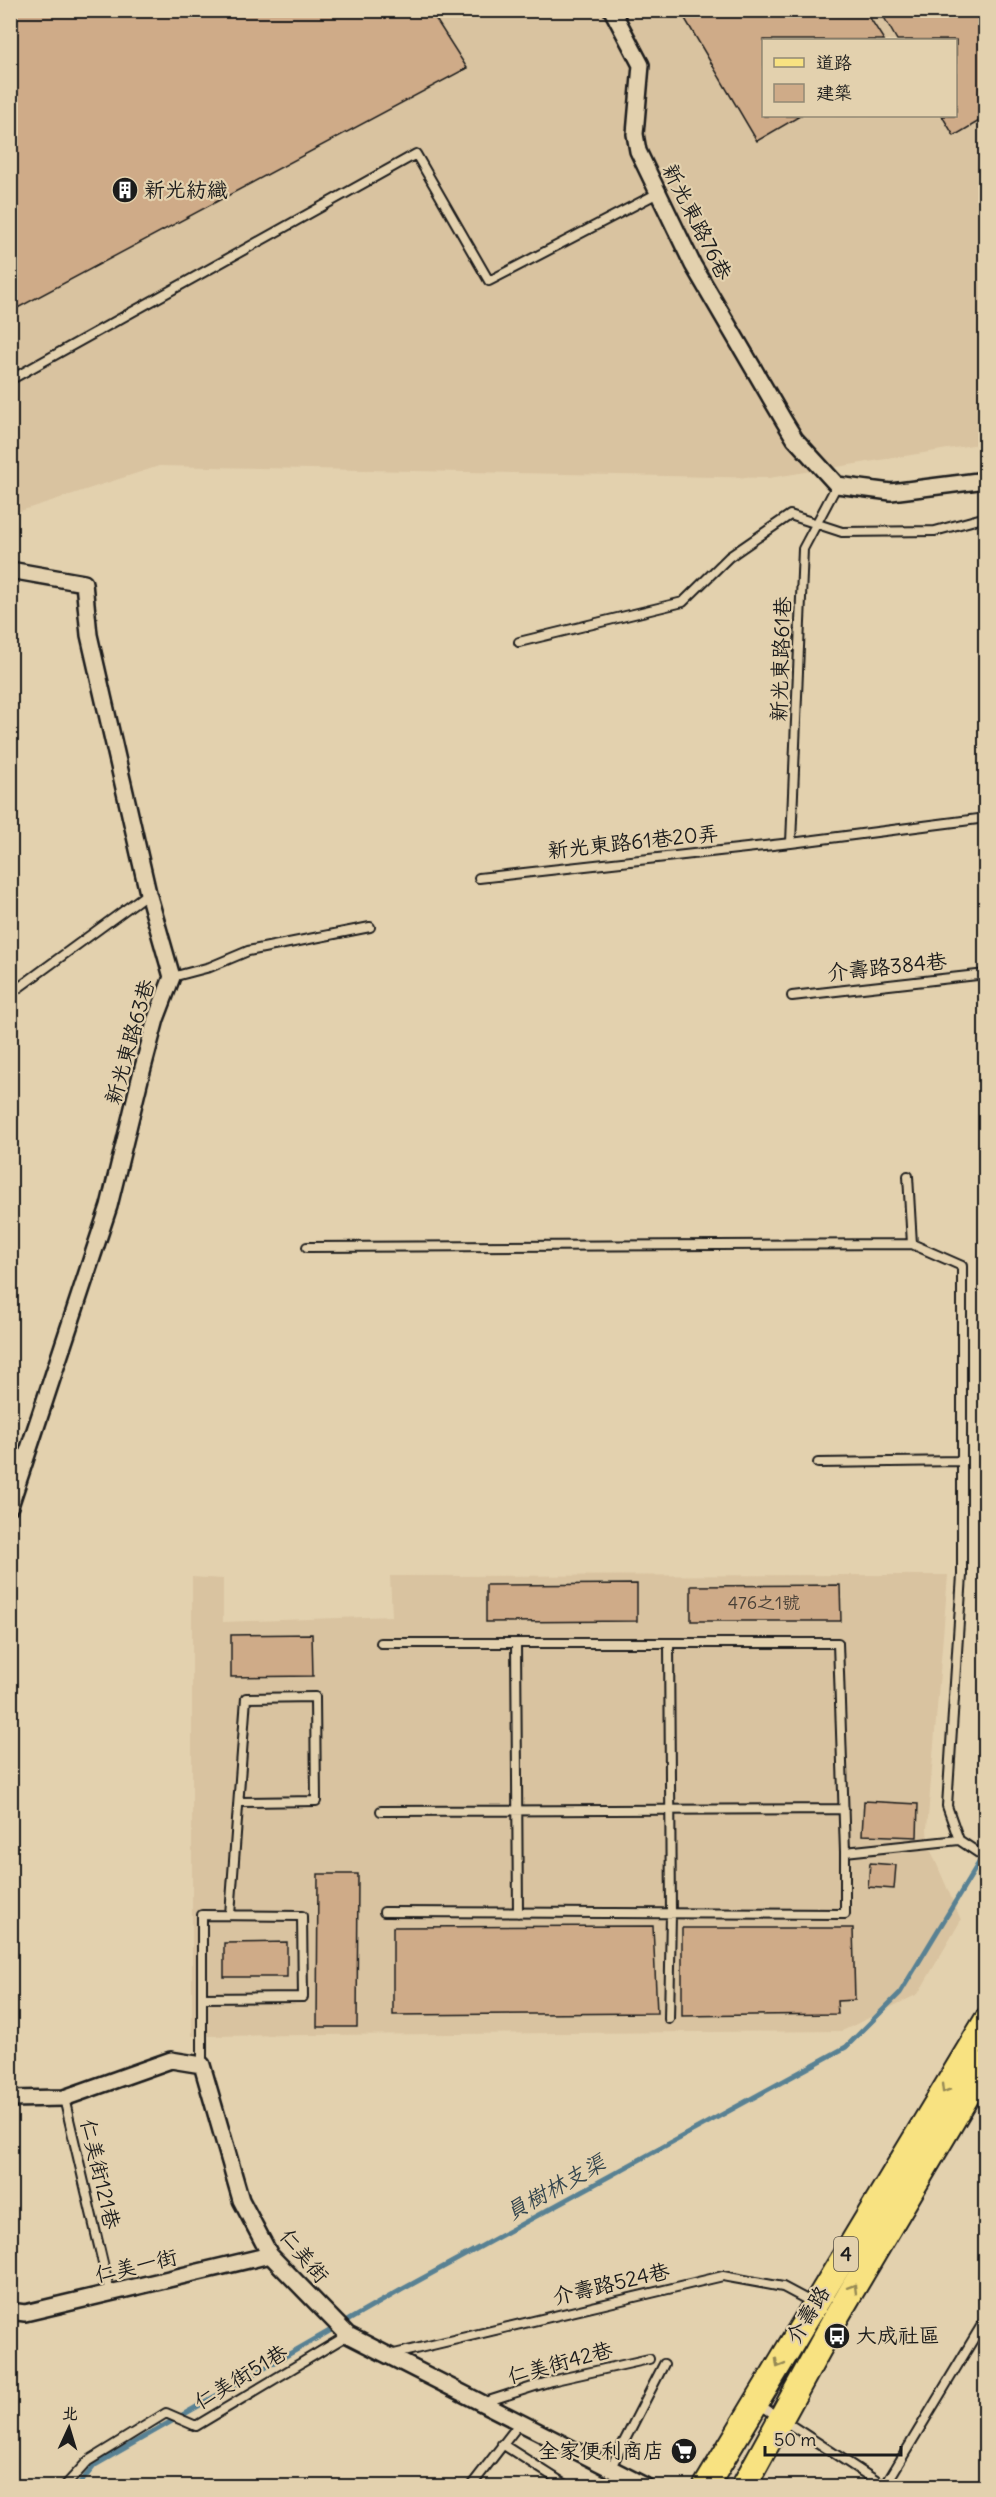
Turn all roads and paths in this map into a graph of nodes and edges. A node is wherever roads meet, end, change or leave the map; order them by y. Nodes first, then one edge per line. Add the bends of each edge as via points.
1 (612, 10) edge
2 (658, 193) junction
3 (10, 380) edge
4 (986, 480) edge
5 (837, 485) junction
6 (986, 517) edge
7 (815, 525) junction
8 (10, 570) edge
9 (519, 642) dead end
10 (986, 818) edge
11 (791, 843) junction
12 (479, 878) dead end
13 (148, 893) junction
14 (370, 927) dead end
15 (986, 974) edge
16 (172, 977) junction
17 (10, 994) edge
18 (792, 996) dead end
19 (908, 1176) dead end
20 (912, 1244) junction
21 (307, 1247) dead end
22 (962, 1461) junction
23 (818, 1463) dead end
24 (10, 1506) edge
25 (381, 1642) dead end
26 (516, 1643) junction
27 (669, 1643) junction
28 (238, 1802) dead end
29 (844, 1809) junction
30 (517, 1810) junction
31 (670, 1810) junction
32 (381, 1811) dead end
33 (959, 1840) junction
34 (845, 1852) junction
35 (986, 1858) edge
36 (384, 1912) dead end
37 (518, 1913) junction
38 (671, 1914) junction
39 (230, 1915) junction
40 (202, 1998) junction
41 (669, 2019) dead end
42 (986, 2021) edge
43 (202, 2065) junction
44 (979, 2067) edge
45 (64, 2098) junction
46 (10, 2099) edge
47 (270, 2255) junction
48 (110, 2293) junction
49 (826, 2309) junction
50 (10, 2311) edge
51 (986, 2318) edge
52 (342, 2329) junction
53 (388, 2356) junction
54 (649, 2360) dead end
55 (664, 2364) dead end
56 (757, 2402) junction
57 (481, 2404) junction
58 (779, 2419) junction
59 (519, 2424) junction
60 (502, 2444) junction
61 (610, 2469) junction
62 (65, 2487) edge
63 (471, 2487) edge
64 (568, 2487) edge
65 (645, 2487) edge
66 (706, 2487) edge
67 (744, 2487) edge
68 (885, 2487) edge

1 - 2 street, 新光東路76巷 via 641,64 635,134 638,151
2 - 3 lane via 489,281 416,154
2 - 5 street, 新光東路76巷 via 693,265 795,439
4 - 5 street via 891,492
5 - 7 lane, 新光東路61巷
6 - 7 lane via 935,531 842,532
7 - 9 lane via 790,515 729,556 683,602
7 - 11 lane, 新光東路61巷 via 803,549
8 - 13 street, 新光東路63巷 via 84,583 89,635
10 - 11 lane, 新光東路61巷20弄
11 - 12 lane, 新光東路61巷20弄
13 - 16 street, 新光東路63巷
13 - 17 lane
14 - 16 lane via 248,951
15 - 18 lane, 介壽路384巷
16 - 24 street, 新光東路63巷 via 156,1019 109,1206
19 - 20 lane
20 - 21 lane
20 - 22 lane via 962,1266
22 - 23 lane
22 - 33 lane via 962,1575 947,1806
25 - 26 lane
26 - 27 lane
26 - 30 lane
27 - 29 lane via 838,1643
27 - 31 lane
28 - 39 lane via 250,1802 316,1801 315,1697 246,1698 240,1790 239,1801 238,1812
29 - 31 lane
29 - 34 lane
30 - 31 lane
30 - 32 lane
30 - 37 lane
31 - 38 lane
33 - 34 lane
33 - 35 lane
34 - 38 lane via 845,1914
36 - 37 lane
37 - 38 lane
38 - 41 lane
39 - 40 lane via 202,1915
39 - 40 lane via 302,1916 303,1997
40 - 43 lane
42 - 44 main road, 介壽路 / 4
43 - 45 street via 171,2060
43 - 47 street, 仁美街 via 241,2200
44 - 49 main road, 介壽路 / 4
45 - 46 street
45 - 48 lane, 仁美街121巷
47 - 48 street, 仁美一街
47 - 52 street, 仁美街
48 - 50 street, 仁美一街 via 25,2313
49 - 53 lane, 介壽路524巷 via 783,2287 723,2276
49 -> 56 main road, 介壽路 / 4
49 - 58 main road, 介壽路 / 4
51 - 68 lane
52 - 53 street, 仁美街
52 - 62 lane, 仁美街51巷 via 196,2426 166,2413 88,2461
53 - 57 street, 仁美街
54 - 57 lane, 仁美街42巷 via 551,2381
55 - 61 lane
56 - 58 lane
56 - 66 main road, 介壽路 / 4
57 - 59 street, 仁美街
58 - 67 main road, 介壽路 / 4
58 - 68 lane
59 - 60 lane
59 - 61 street, 仁美街
60 - 63 lane
60 - 64 lane
61 - 65 street, 仁美街

